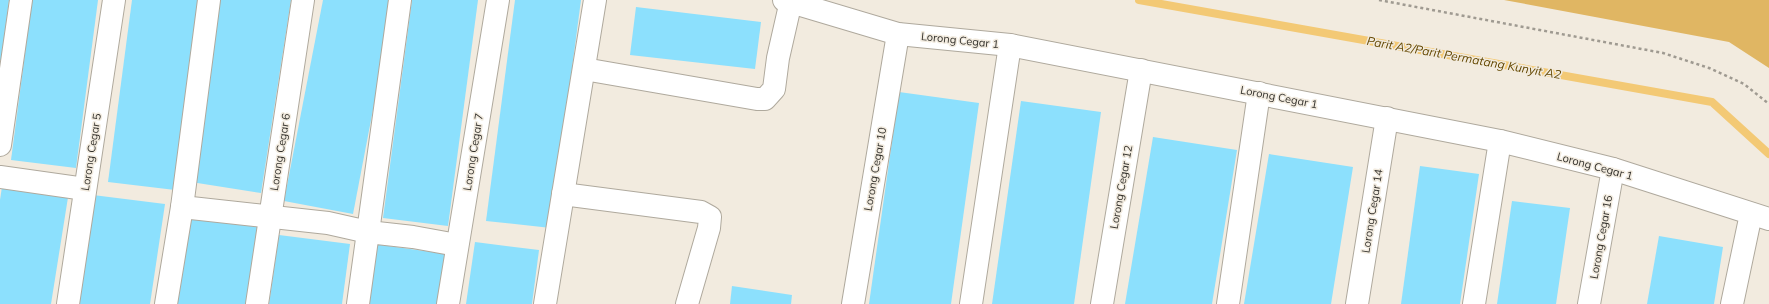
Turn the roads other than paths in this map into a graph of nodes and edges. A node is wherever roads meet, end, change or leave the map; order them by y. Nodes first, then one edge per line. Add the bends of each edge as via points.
1 (21, 0) edge
2 (114, 0) edge
3 (209, 0) edge
4 (303, 0) edge
5 (400, 0) edge
6 (498, 0) edge
7 (595, 0) edge
8 (787, 0) edge
9 (898, 34) junction
10 (1010, 45) junction
11 (584, 69) junction
12 (1141, 70) junction
13 (1258, 93) junction
14 (1387, 118) junction
15 (1500, 141) junction
16 (0, 145) edge
17 (1613, 169) junction
18 (0, 177) edge
19 (85, 189) junction
20 (563, 194) junction
21 (182, 207) junction
22 (270, 216) junction
23 (1760, 216) edge
24 (368, 232) junction
25 (457, 245) junction
26 (68, 304) edge
27 (166, 304) edge
28 (257, 304) edge
29 (358, 304) edge
30 (448, 304) edge
31 (545, 304) edge
32 (687, 304) edge
33 (853, 304) edge
34 (971, 304) edge
35 (1102, 304) edge
36 (1228, 304) edge
37 (1357, 304) edge
38 (1474, 304) edge
39 (1589, 304) edge
40 (1732, 304) edge

1 - 16 street
2 - 19 street, Lorong Cegar 5
3 - 21 street
4 - 22 street, Lorong Cegar 6
5 - 24 street
6 - 25 street, Lorong Cegar 7
7 - 11 street
8 - 9 street, Lorong Cegar 1
8 - 11 street via 774,89 765,99
9 - 10 street, Lorong Cegar 1
9 - 33 street, Lorong Cegar 10
10 - 12 street, Lorong Cegar 1
10 - 34 street
11 - 20 street
12 - 13 street, Lorong Cegar 1
12 - 35 street, Lorong Cegar 12
13 - 14 street, Lorong Cegar 1
13 - 36 street
14 - 15 street, Lorong Cegar 1
14 - 37 street, Lorong Cegar 14
15 - 17 street, Lorong Cegar 1
15 - 38 street
17 - 23 street, Lorong Cegar 1
17 - 39 street, Lorong Cegar 16
18 - 19 street
19 - 26 street, Lorong Cegar 5
20 - 31 street
20 - 32 street via 701,212 710,216 709,228
21 - 22 street
21 - 27 street
22 - 24 street via 328,222
22 - 28 street, Lorong Cegar 6
23 - 40 street
24 - 25 street
24 - 29 street
25 - 30 street, Lorong Cegar 7

